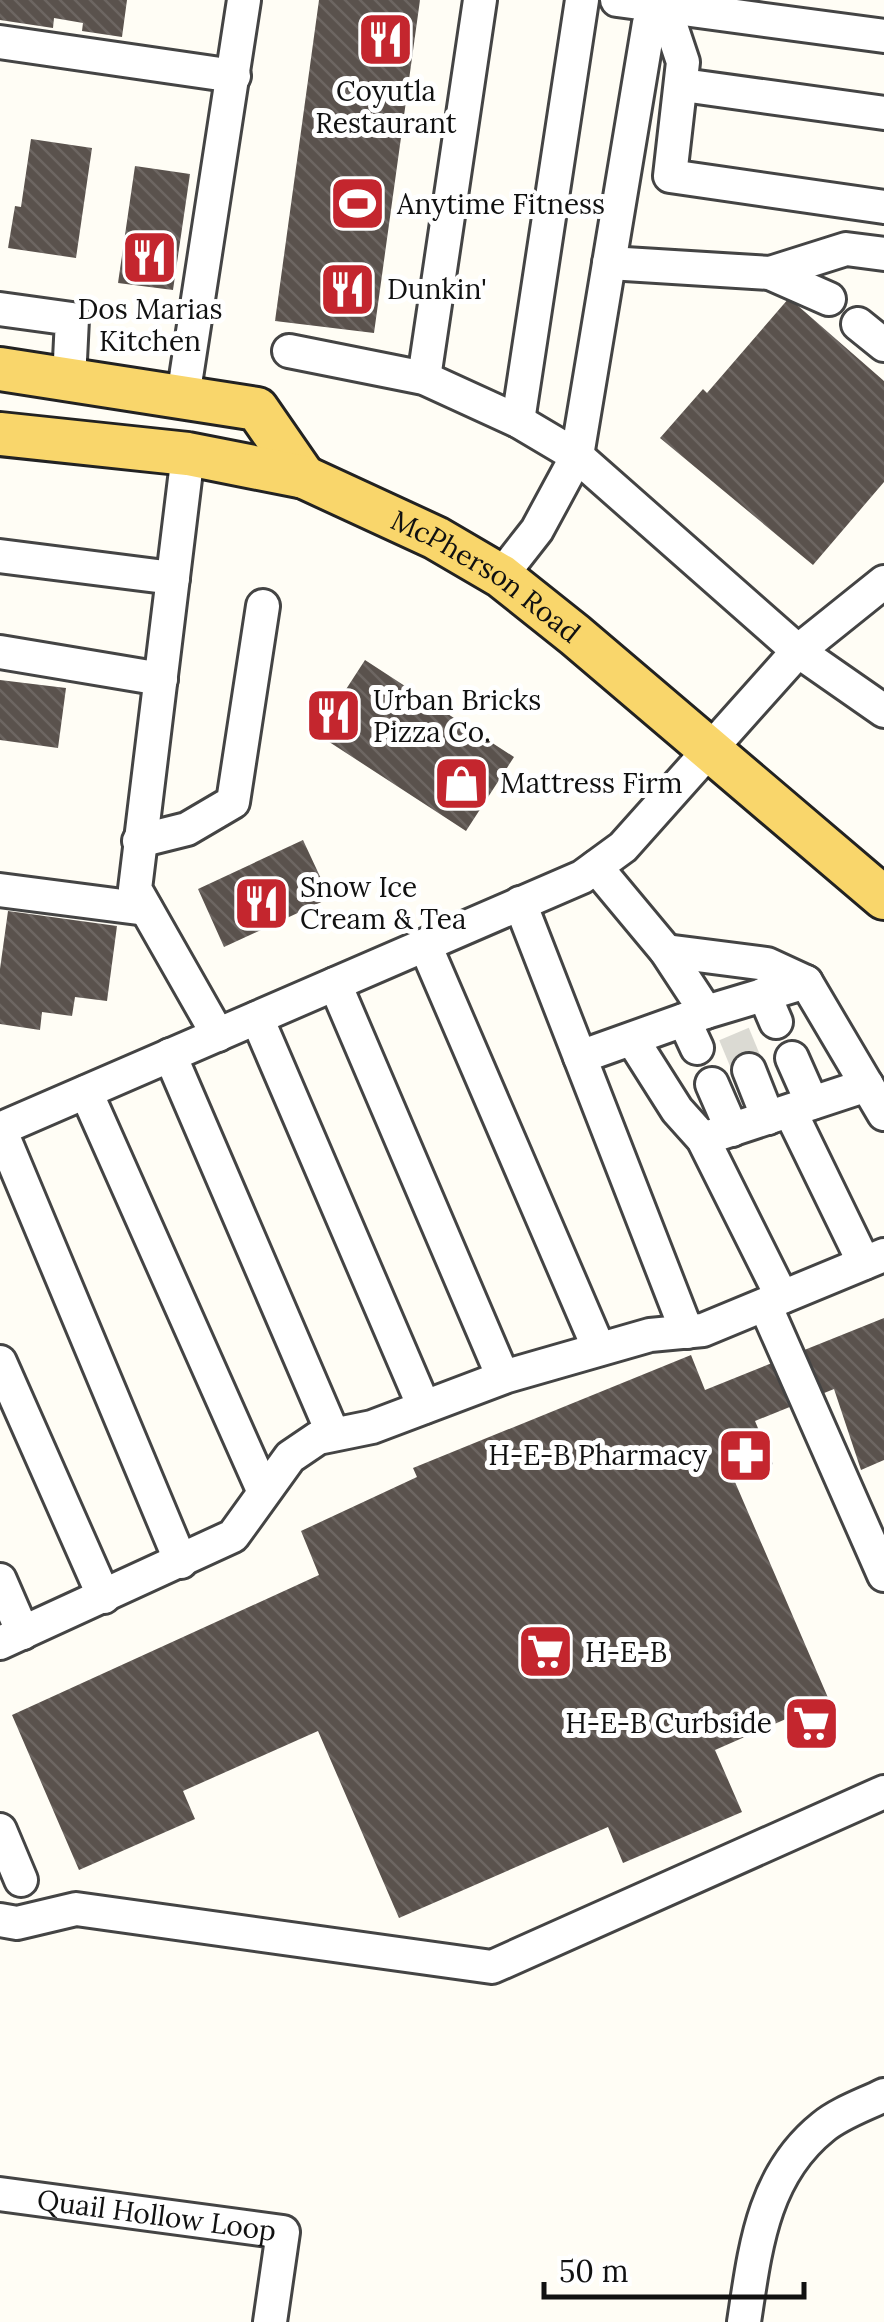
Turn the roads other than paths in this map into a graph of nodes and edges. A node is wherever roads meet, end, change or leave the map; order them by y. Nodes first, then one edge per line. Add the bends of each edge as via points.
1 (244, 0) edge
2 (480, 0) edge
3 (582, 0) edge
4 (617, 0) edge
5 (664, 5) junction
6 (884, 36) edge
7 (0, 42) edge
8 (234, 76) junction
9 (683, 85) junction
10 (884, 114) edge
11 (884, 207) edge
12 (884, 254) edge
13 (609, 263) junction
14 (770, 273) junction
15 (829, 300) dead end
16 (0, 309) edge
17 (858, 324) dead end
18 (884, 345) edge
19 (289, 352) dead end
20 (0, 369) edge
21 (424, 378) junction
22 (68, 380) junction
23 (183, 398) junction
24 (518, 421) junction
25 (0, 434) edge
26 (64, 439) junction
27 (188, 454) junction
28 (577, 456) junction
29 (0, 460) edge
30 (304, 477) junction
31 (0, 556) edge
32 (501, 576) junction
33 (173, 578) junction
34 (884, 582) edge
35 (263, 606) dead end
36 (798, 651) junction
37 (0, 652) edge
38 (161, 678) junction
39 (884, 711) edge
40 (709, 748) junction
41 (140, 841) junction
42 (596, 867) junction
43 (0, 890) edge
44 (884, 898) edge
45 (520, 904) junction
46 (146, 909) junction
47 (425, 945) junction
48 (666, 951) junction
49 (806, 982) junction
50 (334, 984) junction
51 (256, 1018) junction
52 (709, 1024) junction
53 (218, 1035) junction
54 (632, 1039) junction
55 (170, 1055) junction
56 (580, 1057) junction
57 (792, 1058) dead end
58 (749, 1070) tunnel mouth
59 (712, 1084) tunnel mouth
60 (867, 1085) junction
61 (86, 1092) junction
62 (790, 1110) junction
63 (884, 1114) edge
64 (0, 1129) edge
65 (717, 1134) junction
66 (874, 1259) edge
67 (774, 1301) junction
68 (687, 1332) junction
69 (600, 1350) junction
70 (0, 1362) edge
71 (502, 1377) junction
72 (424, 1408) junction
73 (333, 1434) junction
74 (263, 1490) junction
75 (180, 1562) junction
76 (884, 1576) edge
77 (0, 1580) edge
78 (104, 1596) junction
79 (12, 1638) edge
80 (884, 1792) edge
81 (0, 1830) edge
82 (22, 1880) dead end
83 (0, 1920) edge
84 (884, 2095) edge
85 (0, 2194) edge
86 (270, 2322) edge
87 (744, 2322) edge

1 - 8 street
2 - 21 street
3 - 24 street
4 - 5 street
5 - 6 street
5 - 9 street via 683,62
5 - 13 street via 649,23
7 - 8 street
8 - 23 street
9 - 10 street
9 - 11 street via 670,176
12 - 14 street via 846,249
13 - 14 street
13 - 28 street
14 - 15 street
16 - 22 street via 72,319
17 - 18 street
19 - 21 street
20 - 22 main road
21 - 24 street
22 - 23 main road
23 - 30 main road via 257,409
24 - 28 street
25 - 26 main road, McPherson Road
26 - 27 main road, McPherson Road
26 - 29 main road
27 - 30 main road, McPherson Road
27 - 33 street
28 - 32 street
28 - 36 street
30 - 32 main road, McPherson Road
31 - 33 street
32 - 40 main road, McPherson Road
33 - 38 street
34 - 36 street
35 - 41 street via 234,802 186,830
36 - 39 street
36 - 40 street
37 - 38 street
38 - 41 street
40 - 42 street via 623,847
40 - 44 main road, McPherson Road
41 - 46 street via 135,889
42 - 45 street
42 - 48 street
43 - 46 street
45 - 47 street
45 - 56 street
46 - 53 street
47 - 50 street
47 - 69 street
48 - 49 street via 766,964
48 - 52 street
49 - 52 street via 770,1008
49 - 60 street
50 - 51 street
50 - 71 street
51 - 53 street
51 - 72 street
52 - 54 street
53 - 55 street
54 - 56 street
54 - 65 street via 677,1110
55 - 61 street
55 - 73 street
56 - 68 street
57 - 62 street
58 - 62 street
59 - 65 street
60 - 62 street
60 - 63 street
61 - 64 street
61 - 74 street
62 - 65 street
62 - 66 street
64 - 75 street
65 - 67 street
66 - 67 street
67 - 68 street
67 - 76 street
68 - 69 street
69 - 71 street
70 - 78 street
71 - 72 street
72 - 73 street
73 - 74 street via 290,1457
74 - 75 street via 233,1536
75 - 78 street
77 - 79 street
78 - 79 street
80 - 83 street via 492,1967 76,1909 17,1923
81 - 82 street
84 - 87 street via 825,2125 772,2189
85 - 86 street, Quail Hollow Loop via 283,2232

